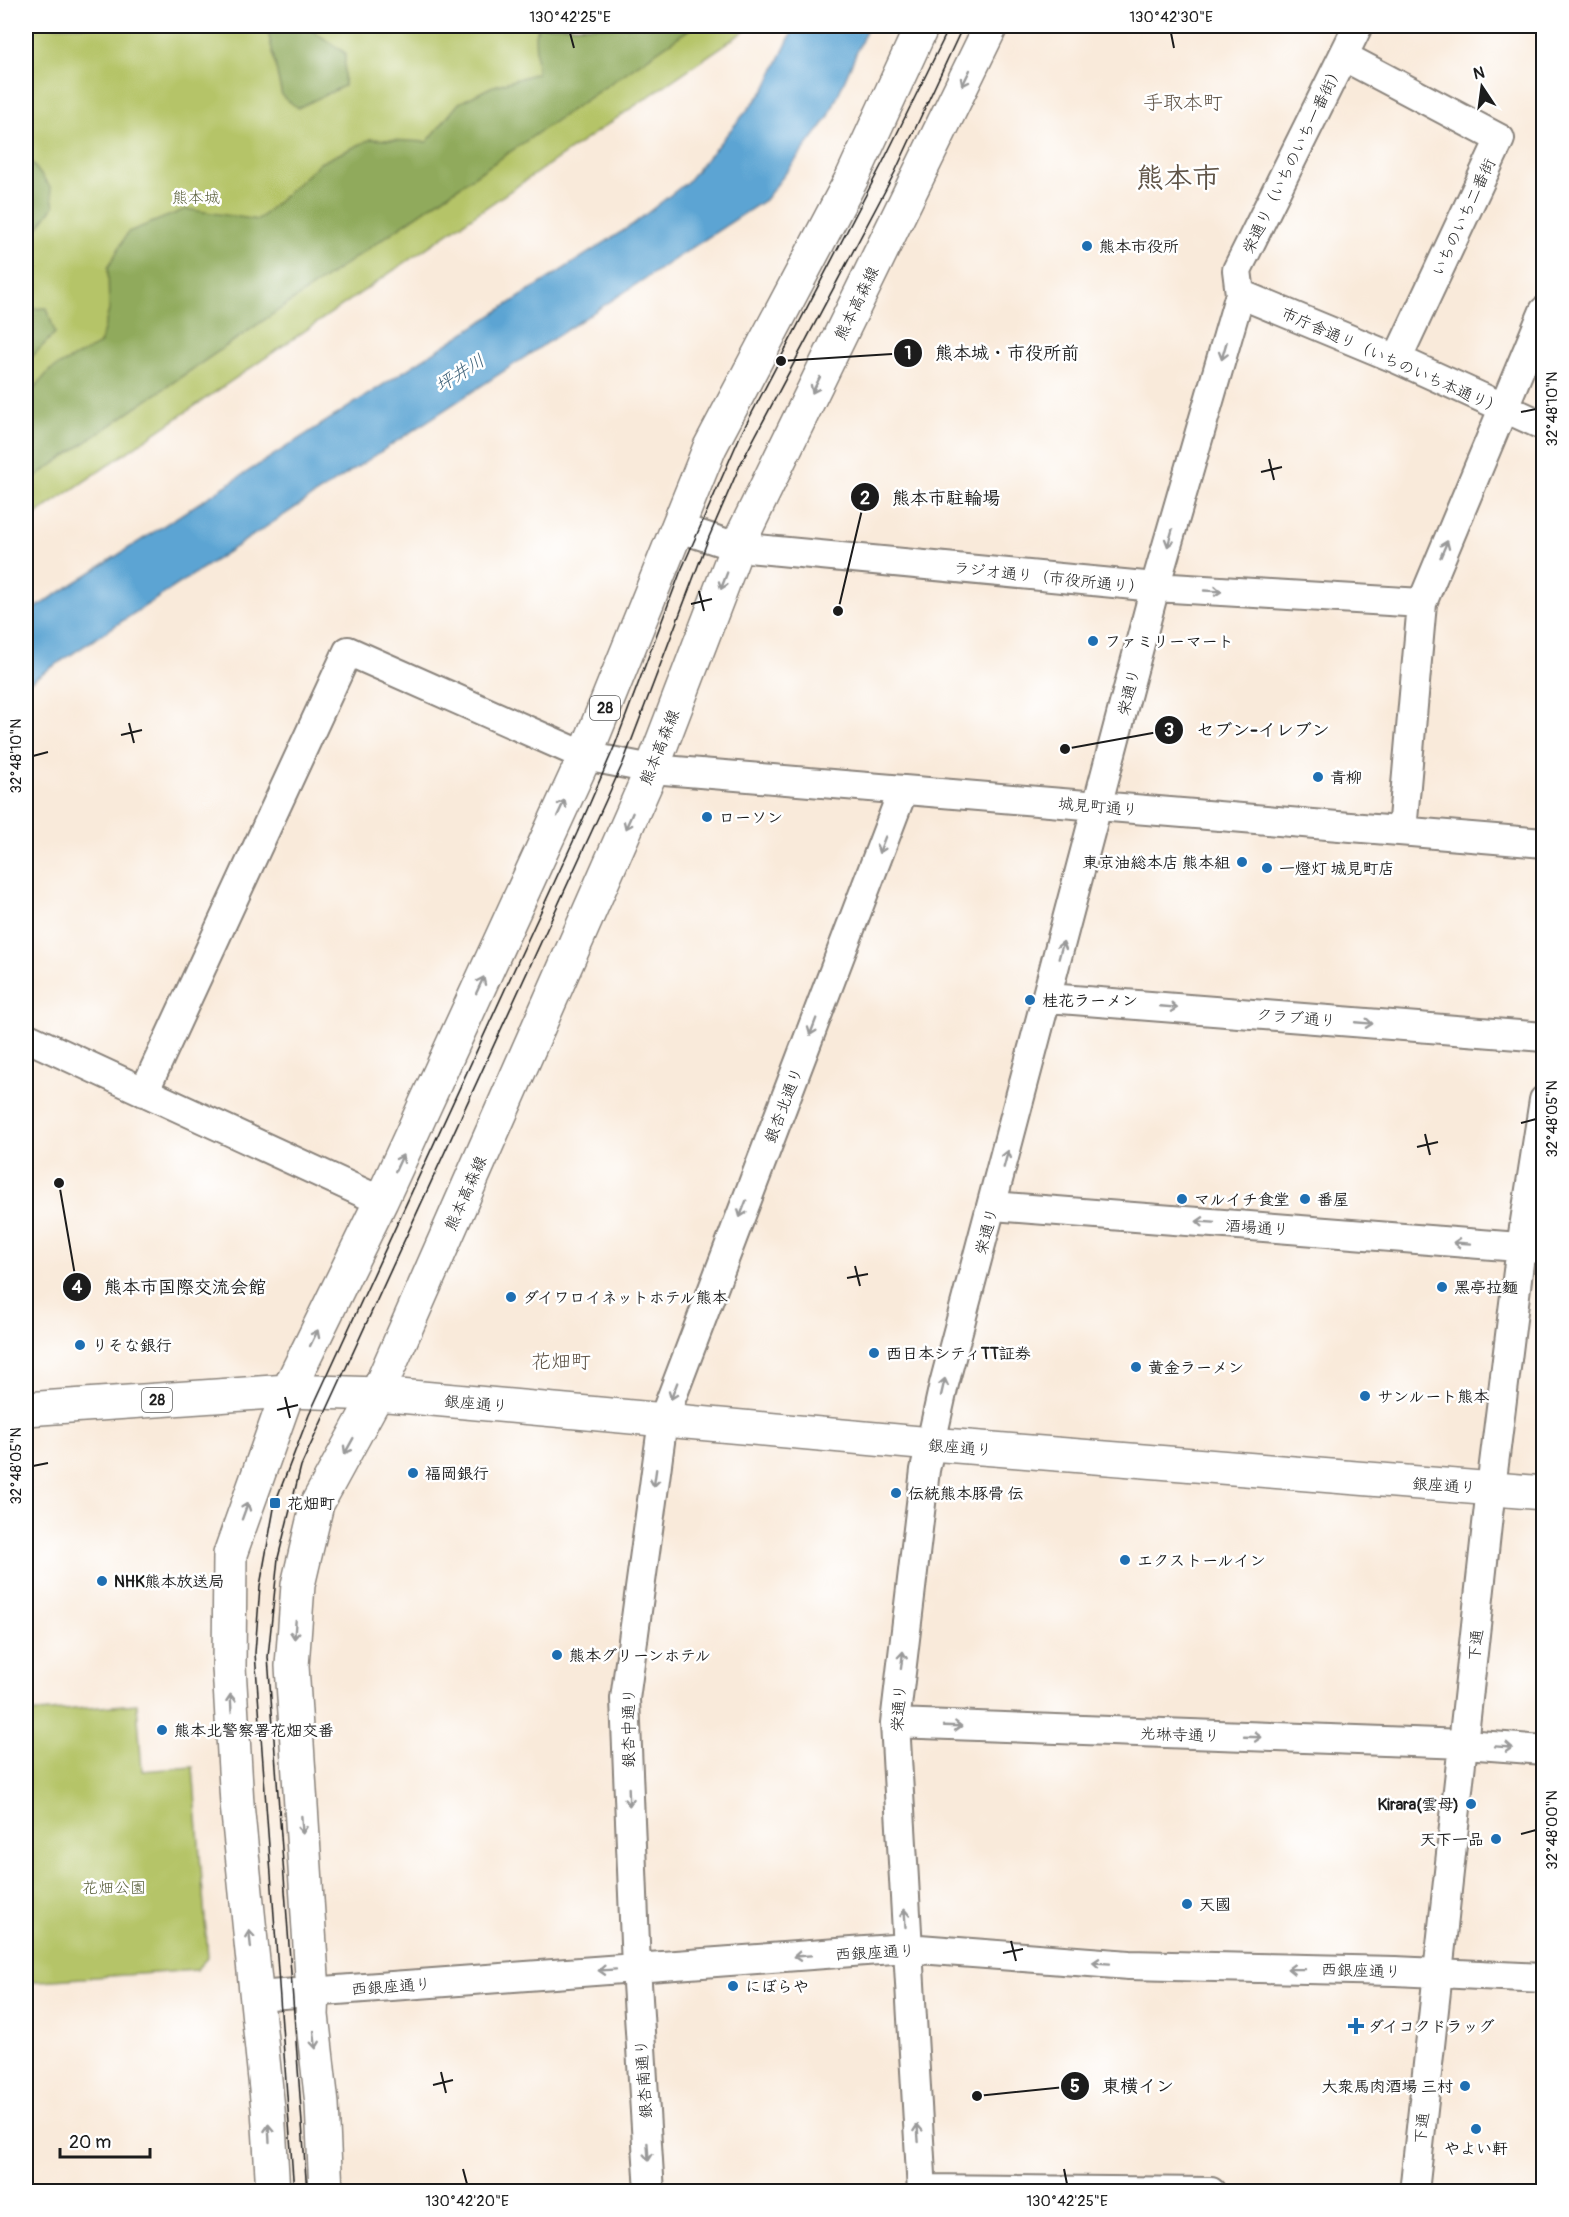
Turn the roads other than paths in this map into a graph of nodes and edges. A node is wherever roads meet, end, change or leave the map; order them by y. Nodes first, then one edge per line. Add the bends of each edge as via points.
1 (922, 26) edge
2 (992, 26) edge
3 (1358, 26) edge
4 (1343, 56) junction
5 (1240, 294) junction
6 (1544, 311) edge
7 (1397, 359) junction
8 (1503, 409) junction
9 (1544, 426) edge
10 (679, 528) junction
11 (737, 547) junction
12 (1155, 587) junction
13 (1422, 603) junction
14 (585, 756) junction
15 (652, 769) junction
16 (903, 790) junction
17 (1099, 806) junction
18 (1402, 831) junction
19 (1544, 843) edge
20 (1048, 998) junction
21 (26, 1037) edge
22 (1544, 1037) edge
23 (144, 1092) junction
24 (1544, 1100) edge
25 (381, 1201) junction
26 (993, 1206) junction
27 (1532, 1248) edge
28 (288, 1391) junction
29 (377, 1394) junction
30 (26, 1409) edge
31 (663, 1420) junction
32 (931, 1444) junction
33 (1491, 1488) junction
34 (1544, 1493) edge
35 (895, 1724) junction
36 (1465, 1744) junction
37 (1544, 1750) edge
38 (906, 1948) junction
39 (636, 1967) junction
40 (1438, 1974) junction
41 (1544, 1978) edge
42 (314, 1992) junction
43 (256, 1996) junction
44 (922, 2190) edge
45 (273, 2192) edge
46 (326, 2192) edge
47 (650, 2192) edge
48 (1211, 2192) edge
49 (1414, 2192) edge

1 - 10 main road, 28 via 852,178 710,447
2 -> 11 main road, 熊本高森線
3 - 4 street, 栄通り（いちのいち一番街）
4 - 5 street, 栄通り（いちのいち一番街） via 1237,270
4 - 7 street, いちのいち二番街 via 1500,139
5 - 7 street, 市庁舎通り（いちのいち本通り）
5 -> 12 street, 栄通り
6 - 8 street
7 - 8 street, 市庁舎通り（いちのいち本通り）
8 - 9 street, 市庁舎通り（いちのいち本通り）
13 -> 8 street
10 - 11 street, ラジオ通り（市役所通り）
10 - 14 main road, 28
11 - 12 street, ラジオ通り（市役所通り）
11 -> 15 main road, 熊本高森線
12 -> 13 street, ラジオ通り（市役所通り）
12 - 17 street, 栄通り
13 - 18 street
14 - 15 street, 城見町通り
14 - 23 street, 城見町通り via 348,651
25 -> 14 main road, 28
15 - 16 street, 城見町通り
15 -> 29 main road, 熊本高森線
16 - 17 street, 城見町通り
16 -> 31 street, 銀杏北通り
17 - 18 street, 城見町通り
20 -> 17 street, 栄通り
18 - 19 street, 城見町通り
20 -> 22 street, クラブ通り
26 -> 20 street, 栄通り
21 - 23 street
23 - 25 street
24 - 27 street, 下通
28 -> 25 main road, 28
27 -> 26 street, 酒場通り
32 -> 26 street, 栄通り
27 - 33 street, 下通
28 - 29 main road, 28
28 - 30 main road, 28
43 -> 28 main road via 233,1736 230,1554
29 - 31 main road, 銀座通り
29 -> 42 main road, 熊本高森線 via 317,1504 298,1585 292,1666
31 - 32 main road, 銀座通り
31 -> 39 street, 銀杏中通り via 625,1699
32 - 33 main road, 銀座通り
35 -> 32 street, 栄通り
33 - 34 main road, 銀座通り
33 - 36 street, 下通
35 -> 36 street, 光琳寺通り
38 -> 35 street, 栄通り
36 -> 37 street, 光琳寺通り
36 - 40 street, 下通
38 -> 39 street, 西銀座通り
40 -> 38 street, 西銀座通り via 1129,1965
44 -> 38 street, 栄通り
39 -> 42 street, 西銀座通り
39 -> 47 street, 銀杏南通り
40 - 41 street, 西銀座通り
40 - 49 street, 下通
42 - 43 street, 西銀座通り
42 -> 46 main road, 熊本高森線 via 312,2015
45 -> 43 main road
44 - 48 street

